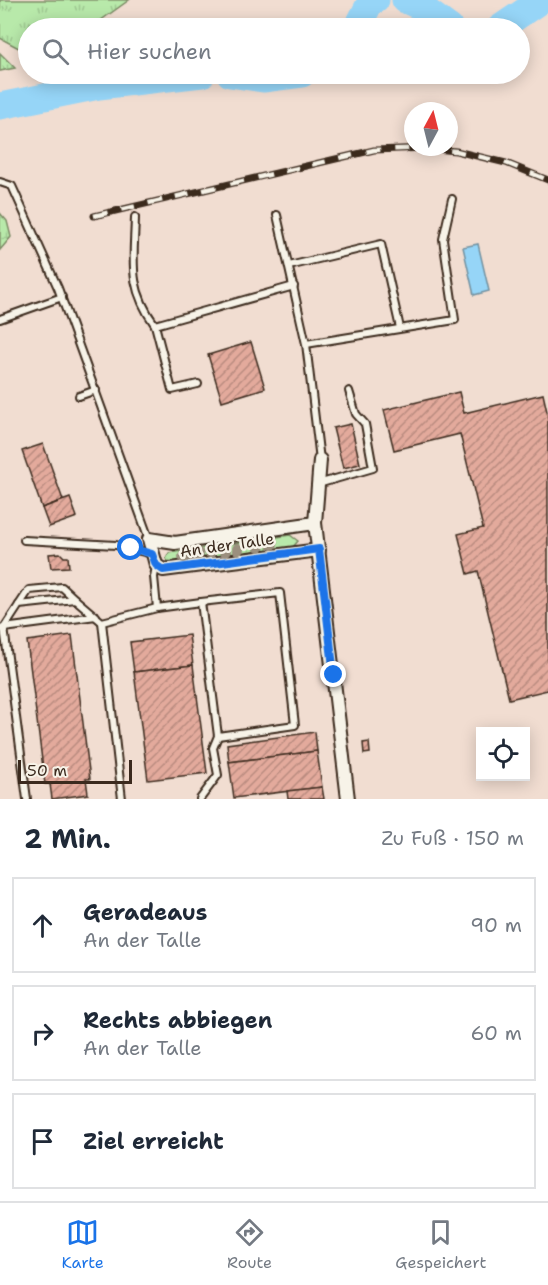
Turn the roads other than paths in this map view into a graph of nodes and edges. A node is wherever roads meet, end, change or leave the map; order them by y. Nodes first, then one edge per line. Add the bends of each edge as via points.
1 (0, 182) edge
2 (452, 199) dead end
3 (277, 215) dead end
4 (135, 217) dead end
5 (289, 266) junction
6 (294, 286) junction
7 (62, 297) junction
8 (0, 319) edge
9 (155, 325) junction
10 (400, 328) junction
11 (306, 344) junction
12 (198, 384) dead end
13 (96, 390) junction
14 (348, 391) dead end
15 (79, 396) dead end
16 (320, 460) joint
17 (318, 484) junction
18 (315, 523) junction
19 (149, 539) junction
20 (24, 540) dead end
21 (319, 549) junction
22 (154, 560) junction
23 (75, 599) junction
24 (201, 602) junction
25 (19, 606) junction
26 (157, 608) junction
27 (96, 616) junction
28 (102, 622) junction
29 (2, 628) edge
30 (218, 736) junction
31 (27, 799) edge
32 (122, 799) edge
33 (200, 799) edge
34 (348, 799) edge

1 - 7 lane via 12,186
2 - 10 lane via 443,239 455,320
3 - 5 lane
4 - 9 lane via 133,280
5 - 6 lane
5 - 10 lane via 381,244
6 - 9 lane
6 - 11 lane
7 - 8 lane
7 - 13 lane
9 - 12 lane via 172,390
10 - 11 lane
11 - 16 lane
13 - 15 lane
13 - 19 lane
14 - 17 lane via 356,414 365,424 373,468
16 - 17 street
17 - 18 street
18 - 19 street, An der Talle via 175,543
18 - 21 street
19 - 22 street
20 - 22 lane via 116,545
21 - 22 street, An der Talle via 163,570
21 - 34 street
22 - 26 lane
23 - 25 lane
23 - 25 lane via 62,587 29,590
23 - 27 lane
24 - 26 lane
24 - 30 lane
24 - 30 lane via 280,593 295,725
25 - 29 lane
26 - 28 lane
27 - 28 lane
27 - 29 lane
28 - 32 lane
29 - 31 lane
30 - 33 lane via 213,748 218,775

